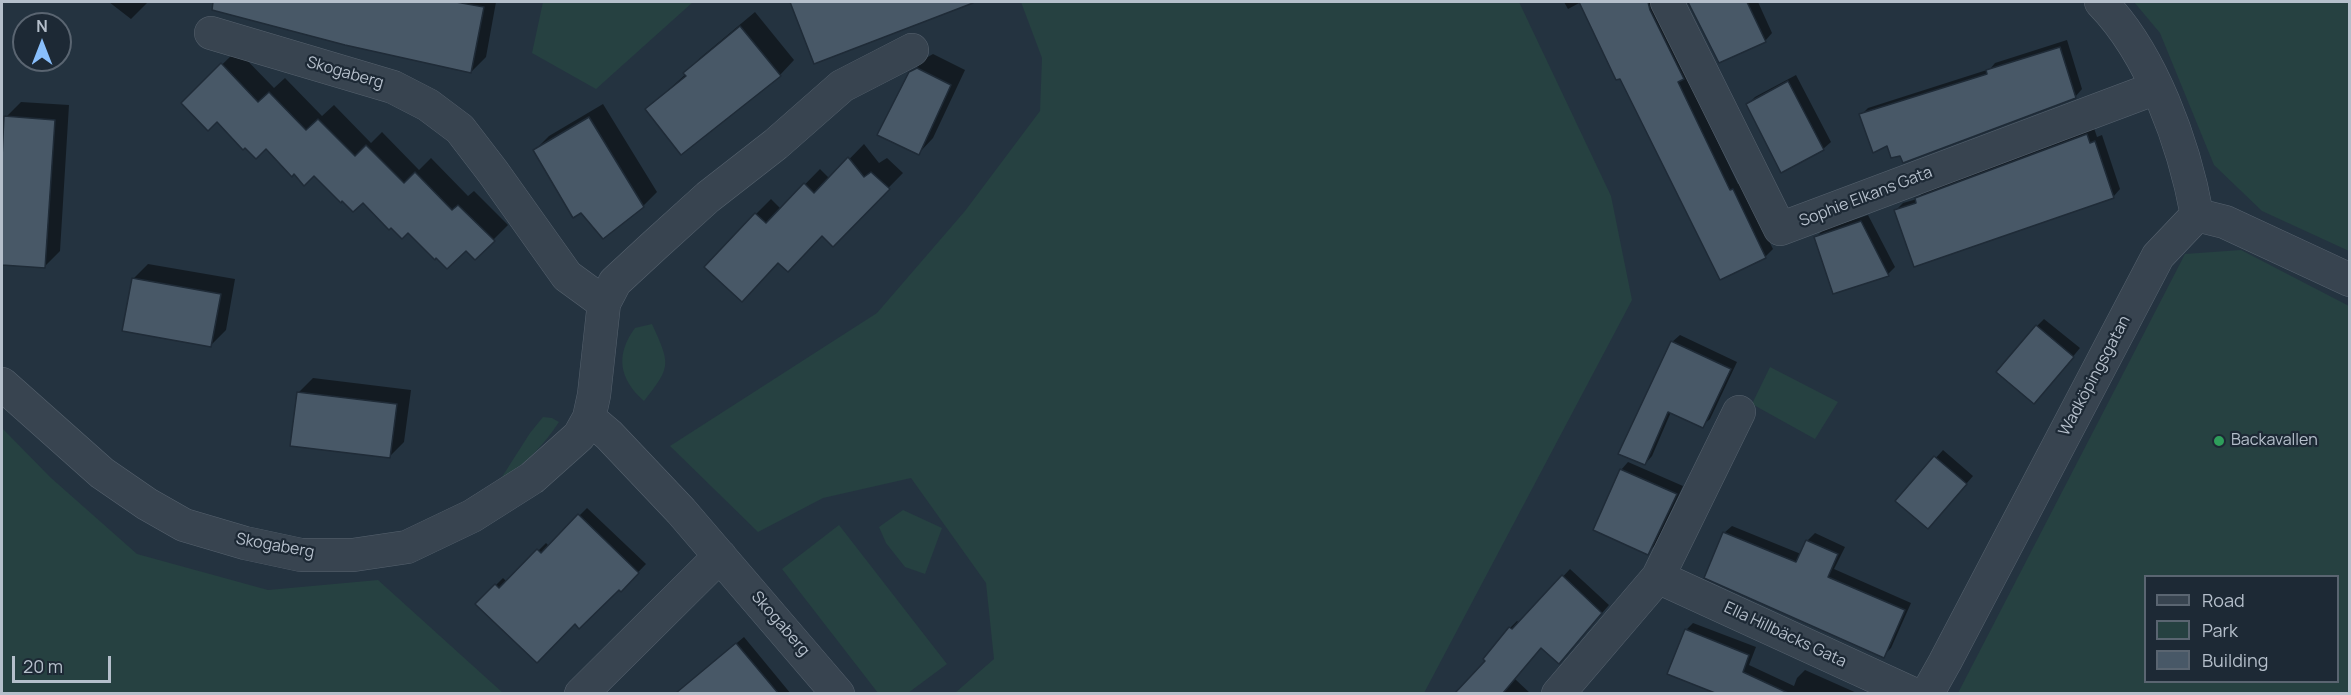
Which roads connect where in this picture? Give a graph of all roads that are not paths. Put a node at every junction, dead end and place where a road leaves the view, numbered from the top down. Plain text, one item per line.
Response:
1 (1667, 2) edge
2 (2101, 2) edge
3 (211, 33) dead end
4 (912, 50) dead end
5 (2156, 88) junction
6 (2197, 215) junction
7 (2349, 280) edge
8 (604, 303) junction
9 (2, 384) edge
10 (1739, 412) dead end
11 (589, 418) junction
12 (720, 556) junction
13 (1658, 577) junction
14 (580, 693) edge
15 (838, 693) edge
16 (1558, 693) edge
17 (1913, 693) edge
18 (1927, 693) edge

1 - 5 street, Sophie Elkans Gata
2 - 5 street
3 - 8 street, Skogaberg
4 - 8 street, Skogaberg
5 - 6 street
6 - 7 street
6 - 18 street, Wadköpingsgatan
8 - 11 street, Skogaberg
9 - 11 street, Skogaberg
10 - 13 street
11 - 12 street, Skogaberg
12 - 14 street
12 - 15 street, Skogaberg
13 - 16 street
13 - 17 street, Ella Hillbäcks Gata

